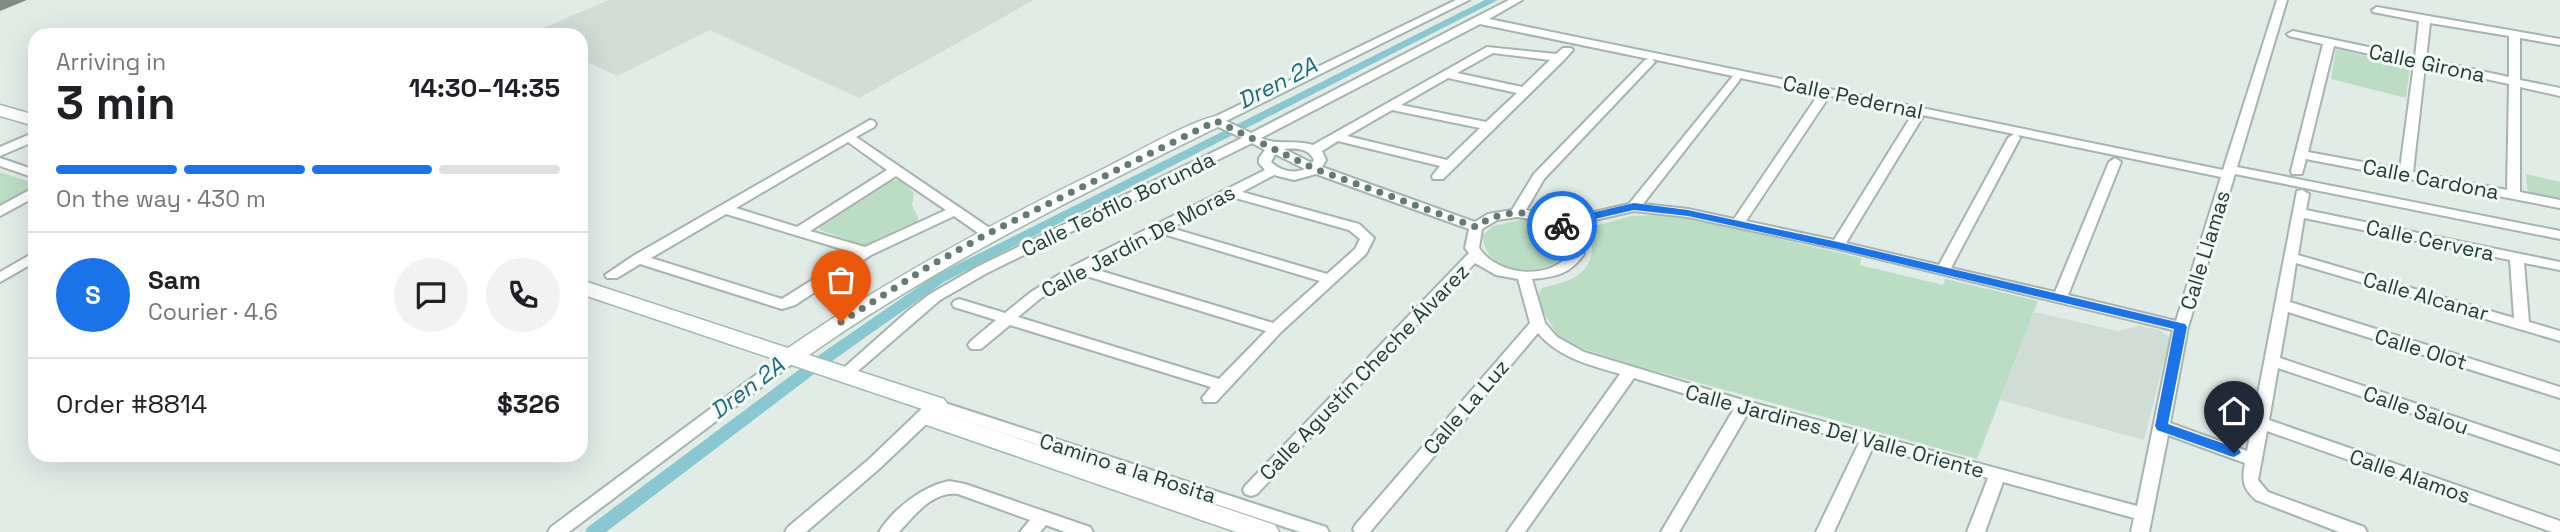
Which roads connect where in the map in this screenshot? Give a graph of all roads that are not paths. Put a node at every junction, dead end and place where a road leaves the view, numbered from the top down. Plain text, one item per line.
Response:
1 (1464, 0) edge
2 (1517, 0) edge
3 (2282, 0) edge
4 (2377, 10) dead end
5 (2425, 19) junction
6 (1478, 20) junction
7 (2293, 34) dead end
8 (2515, 34) junction
9 (2329, 42) junction
10 (2560, 42) edge
11 (1649, 62) dead end
12 (2420, 62) junction
13 (1444, 74) junction
14 (1735, 79) dead end
15 (2514, 82) junction
16 (1525, 91) junction
17 (2560, 92) edge
18 (1822, 98) dead end
19 (1388, 106) junction
20 (0, 110) edge
21 (1916, 118) dead end
22 (28, 119) edge
23 (1219, 123) junction
24 (870, 124) dead end
25 (1489, 126) junction
26 (1248, 136) junction
27 (848, 137) junction
28 (1336, 137) junction
29 (2014, 138) dead end
30 (28, 139) edge
31 (1271, 150) junction
32 (1314, 150) junction
33 (0, 152) edge
34 (2301, 154) junction
35 (0, 162) edge
36 (2115, 162) dead end
37 (1450, 165) junction
38 (1315, 169) junction
39 (896, 170) junction
40 (1273, 171) junction
41 (2297, 171) dead end
42 (28, 172) edge
43 (2229, 172) junction
44 (2406, 174) junction
45 (1437, 176) dead end
46 (1229, 192) junction
47 (2302, 194) dead end
48 (28, 195) edge
49 (2513, 195) junction
50 (2560, 204) edge
51 (1634, 207) junction
52 (725, 209) junction
53 (955, 211) junction
54 (0, 212) edge
55 (1517, 213) junction
56 (2300, 213) junction
57 (1738, 223) junction
58 (1476, 227) junction
59 (1157, 228) junction
60 (1566, 228) junction
61 (800, 231) junction
62 (989, 233) junction
63 (2560, 235) edge
64 (1838, 245) junction
65 (866, 252) junction
66 (1476, 254) junction
67 (2291, 257) junction
68 (2517, 257) junction
69 (638, 259) junction
70 (28, 260) edge
71 (2560, 266) edge
72 (1078, 269) junction
73 (1943, 270) junction
74 (612, 275) dead end
75 (1524, 276) junction
76 (0, 278) edge
77 (1331, 281) junction
78 (588, 289) edge
79 (2060, 298) junction
80 (959, 304) dead end
81 (2282, 305) junction
82 (1007, 319) junction
83 (1538, 324) junction
84 (2522, 324) junction
85 (2181, 327) junction
86 (1276, 330) junction
87 (2560, 336) edge
88 (976, 345) dead end
89 (799, 358) junction
90 (2272, 361) junction
91 (839, 371) junction
92 (1629, 373) junction
93 (1222, 385) junction
94 (2560, 393) edge
95 (1210, 398) dead end
96 (1744, 407) junction
97 (931, 410) junction
98 (2260, 423) junction
99 (2161, 426) junction
100 (1868, 440) junction
101 (2560, 458) edge
102 (2254, 460) junction
103 (1997, 475) junction
104 (1251, 490) dead end
105 (1043, 517) junction
106 (2142, 523) edge
107 (1362, 528) dead end
108 (2560, 528) edge
109 (557, 532) edge
110 (794, 532) edge
111 (888, 532) edge
112 (1029, 532) edge
113 (1084, 532) edge
114 (1266, 532) edge
115 (1320, 532) edge
116 (1516, 532) edge
117 (1670, 532) edge
118 (1825, 532) edge
119 (1976, 532) edge
120 (2358, 532) edge

1 - 23 street
2 - 6 street, Calle Teófilo Borunda
3 - 43 street, Calle Llamas
4 - 5 street
5 - 8 street
5 - 12 street
6 - 26 street, Calle Teófilo Borunda
6 - 43 street, Calle Pedernal
7 - 9 street, Calle Girona
8 - 10 street
8 - 15 street
9 - 12 street, Calle Girona
9 - 34 street
11 - 55 street
12 - 15 street, Calle Girona
12 - 44 street
13 - 16 street
13 - 16 street
13 - 19 street
14 - 51 street
15 - 17 street, Calle Girona
15 - 49 street
16 - 25 street
18 - 57 street
19 - 25 street
19 - 28 street
20 - 22 street
21 - 64 street
23 - 26 street
23 - 62 street, Calle Teófilo Borunda
24 - 27 street
25 - 37 street
26 - 31 street
26 - 91 street, Calle Teófilo Borunda
27 - 39 street
27 - 52 street
28 - 32 street
28 - 37 street
29 - 73 street
30 - 33 street
31 - 32 street
31 - 38 street
31 - 40 street
32 - 38 street
34 - 41 street
34 - 44 street, Calle Cardona
35 - 42 street
36 - 79 street
37 - 45 street
38 - 40 street
38 - 58 street
39 - 53 street
39 - 61 street
40 - 46 street, Calle Jardín De Moras
43 - 63 street, Calle Pedernal
43 - 85 street, Calle Llamas
44 - 49 street, Calle Cardona
46 - 59 street, Calle Jardín De Moras
46 - 77 street
47 - 56 street
48 - 54 street
49 - 50 street, Calle Cardona
51 - 57 street
51 - 60 street
52 - 61 street
52 - 69 street
53 - 62 street
53 - 65 street
55 - 58 street
55 - 60 street
56 - 67 street
56 - 68 street, Calle Cervera
57 - 64 street
58 - 66 street
59 - 72 street, Calle Jardín De Moras
59 - 77 street
60 - 75 street
61 - 65 street
62 - 89 street, Calle Teófilo Borunda
64 - 73 street
65 - 69 street
66 - 75 street
66 - 104 street, Calle Agustín Cheche Álvarez
67 - 81 street
67 - 84 street, Calle Alcanar
68 - 71 street, Calle Cervera
68 - 84 street
69 - 74 street
70 - 76 street
72 - 82 street, Calle Jardín De Moras
72 - 86 street
73 - 79 street
75 - 83 street
77 - 86 street
78 - 89 street, Camino a la Rosita
79 - 85 street
80 - 82 street
81 - 90 street
81 - 94 street, Calle Olot
82 - 88 street, Calle Jardín De Moras
82 - 93 street
83 - 92 street, Calle Jardines Del Valle Oriente
83 - 107 street, Calle La Luz
84 - 87 street, Calle Alcanar
85 - 99 street, Calle Llamas
86 - 93 street
89 - 91 street, Camino a la Rosita
89 - 109 street, Calle Teófilo Borunda
90 - 98 street
90 - 101 street, Calle Salou
91 - 97 street, Camino a la Rosita
92 - 96 street, Calle Jardines Del Valle Oriente
92 - 116 street
93 - 95 street
96 - 100 street, Calle Jardines Del Valle Oriente
96 - 117 street
97 - 110 street
97 - 114 street, Camino a la Rosita
97 - 115 street, Camino a la Rosita
98 - 102 street
98 - 108 street, Calle Alamos
99 - 102 street
99 - 106 street, Calle Llamas
100 - 103 street, Calle Jardines Del Valle Oriente
100 - 118 street
102 - 120 street
103 - 106 street, Calle Jardines Del Valle Oriente
103 - 119 street
105 - 111 street
105 - 112 street
105 - 113 street

